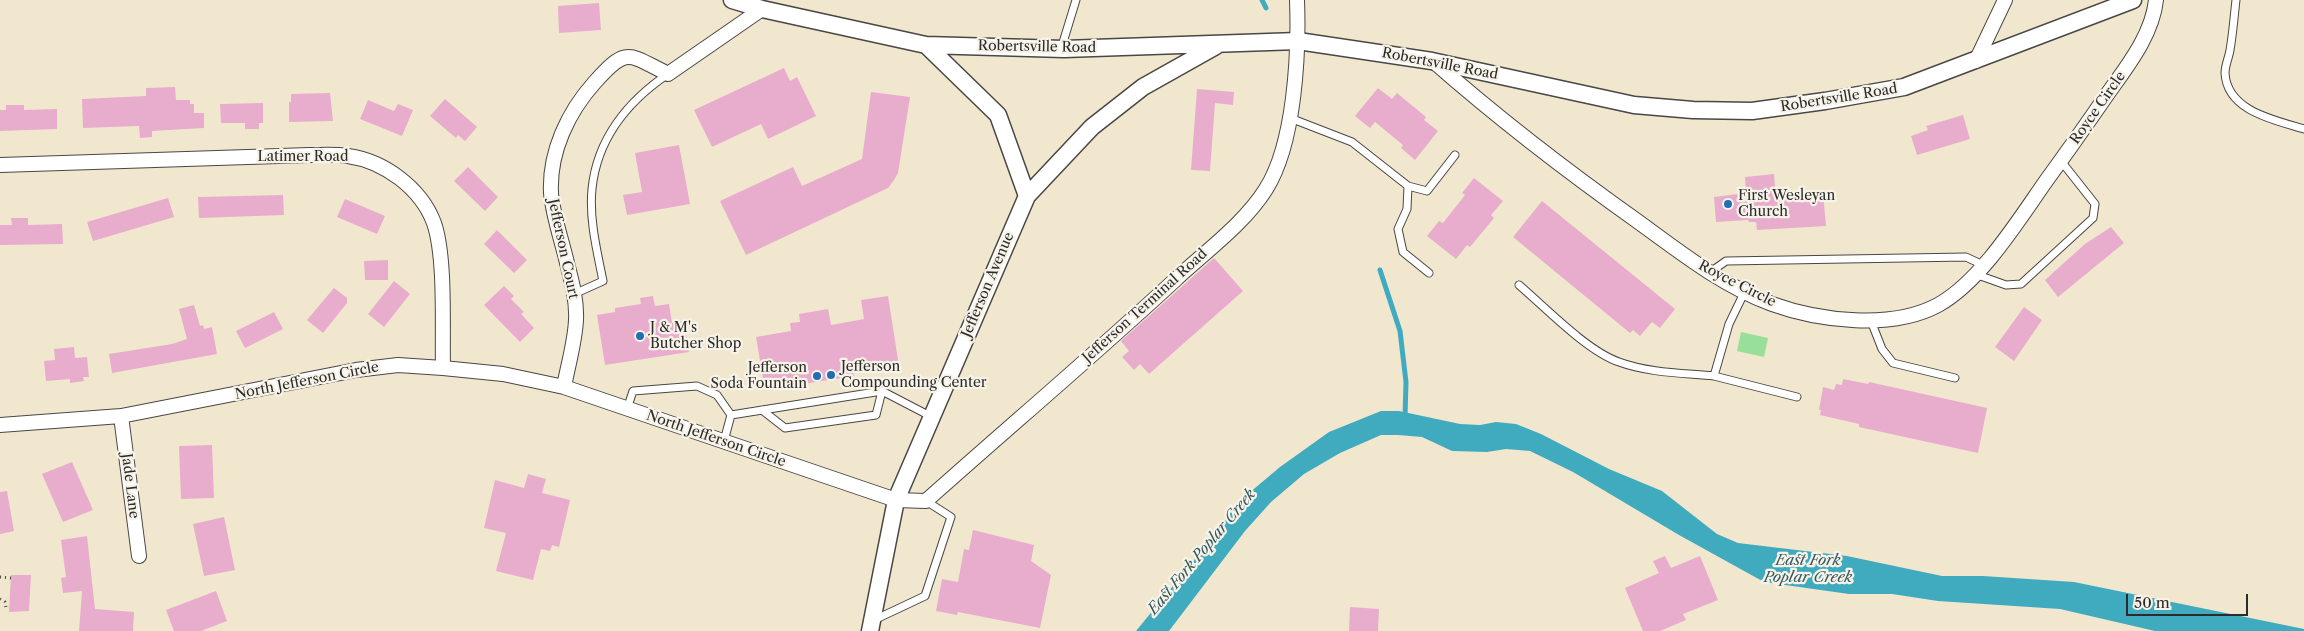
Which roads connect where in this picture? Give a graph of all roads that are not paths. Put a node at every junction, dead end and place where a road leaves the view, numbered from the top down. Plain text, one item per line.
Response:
1 (1076, 0) edge
2 (1297, 0) edge
3 (2005, 0) edge
4 (2133, 0) edge
5 (2156, 0) edge
6 (2236, 0) edge
7 (739, 1) edge
8 (762, 9) junction
9 (1298, 41) junction
10 (926, 45) junction
11 (1218, 45) junction
12 (1061, 49) junction
13 (1432, 61) junction
14 (1976, 61) junction
15 (668, 74) junction
16 (1290, 118) junction
17 (2304, 128) edge
18 (1455, 155) dead end
19 (2061, 161) junction
20 (0, 165) edge
21 (1408, 186) junction
22 (1027, 196) junction
23 (1979, 269) junction
24 (1429, 273) dead end
25 (1710, 273) junction
26 (1519, 285) dead end
27 (1745, 291) junction
28 (574, 294) junction
29 (1871, 321) junction
30 (442, 368) junction
31 (1714, 376) junction
32 (1955, 378) dead end
33 (564, 387) junction
34 (882, 391) junction
35 (1797, 397) dead end
36 (628, 409) junction
37 (762, 410) junction
38 (731, 415) junction
39 (121, 416) junction
40 (932, 418) junction
41 (0, 425) edge
42 (724, 441) junction
43 (896, 500) junction
44 (926, 501) junction
45 (139, 556) dead end
46 (871, 626) edge

1 - 12 lane
2 - 9 street
3 - 14 street
4 - 14 street, Robertsville Road
5 - 19 street, Royce Circle
6 - 17 lane
7 - 8 street, Robertsville Road
8 - 10 street, Robertsville Road
8 - 15 street
9 - 11 street, Robertsville Road
9 - 13 street, Robertsville Road
9 - 16 street, Jefferson Terminal Road
10 - 12 street, Robertsville Road
10 - 22 street
11 - 12 street, Robertsville Road
11 - 22 street, Jefferson Avenue
13 - 14 street, Robertsville Road
13 - 25 street, Royce Circle
15 - 28 lane
15 - 28 street, Jefferson Court
16 - 21 lane
16 - 44 street, Jefferson Terminal Road
18 - 21 lane
19 - 23 street, Royce Circle
19 - 23 lane
20 - 30 street, Latimer Road
21 - 24 lane
22 - 40 street, Jefferson Avenue
23 - 25 lane
23 - 29 street, Royce Circle
25 - 27 street, Royce Circle
26 - 31 lane
27 - 29 street, Royce Circle
27 - 31 lane
28 - 33 street, Jefferson Court
29 - 32 lane
30 - 33 street, North Jefferson Circle
30 - 39 street, North Jefferson Circle
31 - 35 lane
33 - 36 street, North Jefferson Circle
34 - 37 lane
34 - 37 lane
34 - 40 lane
36 - 38 lane
36 - 42 street, North Jefferson Circle
37 - 38 lane
38 - 42 lane
39 - 41 street, North Jefferson Circle
39 - 45 street, Jade Lane
40 - 43 street, Jefferson Avenue
42 - 43 street, North Jefferson Circle
43 - 44 street
43 - 46 street, Jefferson Avenue
44 - 46 lane

